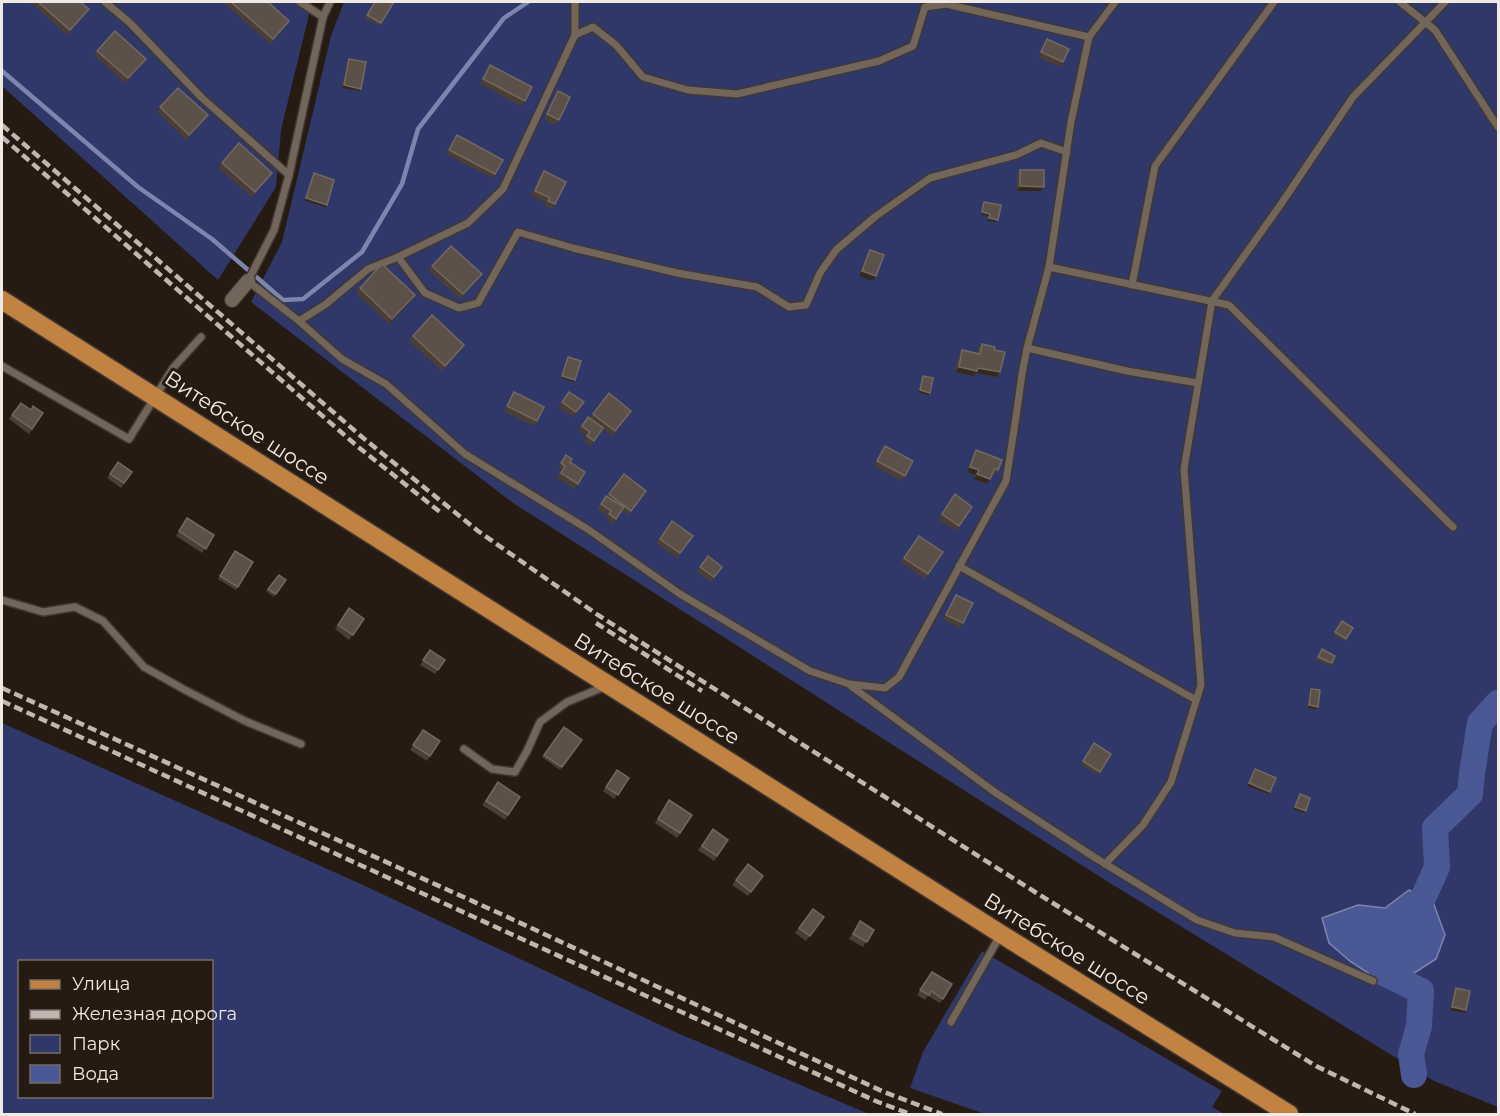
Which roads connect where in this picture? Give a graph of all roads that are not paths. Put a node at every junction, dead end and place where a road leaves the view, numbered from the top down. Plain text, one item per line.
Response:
1 (105, 2) edge
2 (300, 2) edge
3 (330, 2) edge
4 (576, 2) edge
5 (1116, 2) edge
6 (1274, 2) edge
7 (1400, 2) edge
8 (1445, 2) edge
9 (969, 5) edge
10 (323, 17) junction
11 (1425, 21) junction
12 (574, 35) junction
13 (1089, 37) junction
14 (1498, 127) edge
15 (1067, 152) junction
16 (289, 175) junction
17 (398, 257) junction
18 (1049, 267) junction
19 (248, 281) junction
20 (1132, 285) junction
21 (2, 300) edge
22 (232, 300) dead end
23 (1212, 301) junction
24 (299, 321) junction
25 (201, 337) dead end
26 (1027, 348) junction
27 (2, 366) edge
28 (1198, 382) junction
29 (155, 397) junction
30 (1453, 527) dead end
31 (959, 566) junction
32 (2, 600) edge
33 (849, 684) junction
34 (608, 685) junction
35 (1196, 700) junction
36 (301, 744) dead end
37 (464, 748) dead end
38 (1105, 864) junction
39 (1001, 934) junction
40 (1373, 981) dead end
41 (951, 1022) dead end
42 (1288, 1114) edge

1 - 16 lane
2 - 10 lane
3 - 10 lane
4 - 12 lane
5 - 13 lane
6 - 20 lane
7 - 11 lane
8 - 11 lane
9 - 12 lane
9 - 13 lane
10 - 16 lane
11 - 14 lane
11 - 23 lane
12 - 17 lane
13 - 15 lane
15 - 17 lane
15 - 18 lane
16 - 19 lane
17 - 24 lane
18 - 20 lane
18 - 26 lane
19 - 22 street
19 - 24 lane
20 - 23 lane
21 - 29 main road, Витебское шоссе
23 - 28 lane
23 - 30 lane
24 - 33 lane
25 - 29 lane
26 - 28 lane
26 - 31 lane
27 - 29 lane
28 - 35 lane
29 - 34 main road, Витебское шоссе
31 - 33 lane
31 - 35 lane
32 - 36 lane
33 - 38 lane
34 - 37 lane
34 - 39 main road, Витебское шоссе
35 - 38 lane
38 - 40 lane
39 - 41 lane
39 - 42 main road, Витебское шоссе

